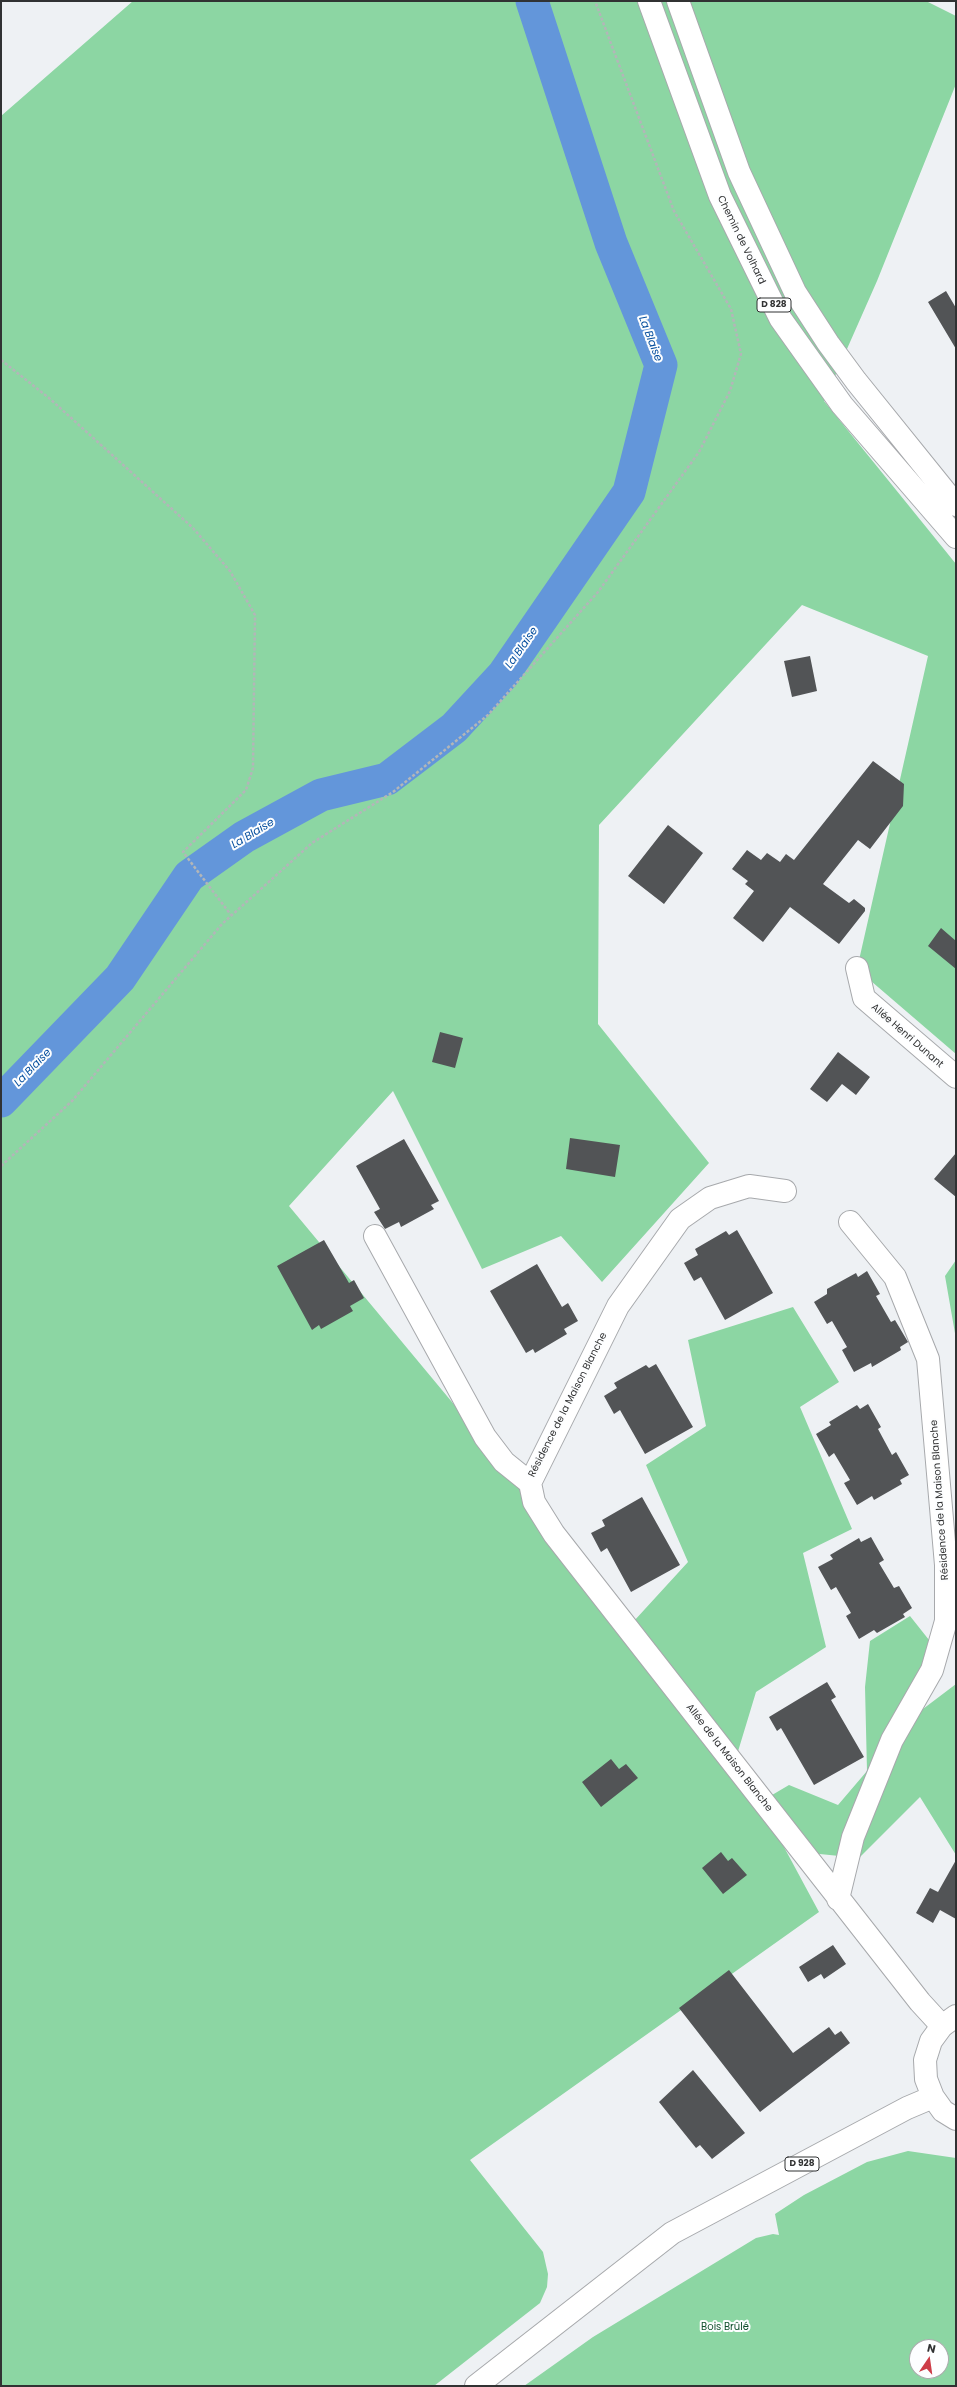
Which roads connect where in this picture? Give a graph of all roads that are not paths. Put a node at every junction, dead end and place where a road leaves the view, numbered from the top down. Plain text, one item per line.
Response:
1 (678, 1) edge
2 (650, 5) edge
3 (956, 505) edge
4 (956, 537) edge
5 (858, 968) dead end
6 (956, 1077) edge
7 (785, 1191) dead end
8 (850, 1222) dead end
9 (375, 1236) dead end
10 (530, 1482) junction
11 (838, 1899) junction
12 (949, 2021) edge
13 (933, 2097) junction
14 (956, 2119) edge
15 (476, 2386) edge

1 - 3 street, D 828
2 - 4 street, Chemin de Volhard / D 828
5 - 6 street, Allée Henri Dunant
7 - 10 street, Résidence de la Maison Blanche
8 - 11 street, Résidence de la Maison Blanche
9 - 10 street, Résidence de la Maison Blanche
10 - 11 street, Allée de la Maison Blanche
11 - 12 street, Allée de la Maison Blanche
12 - 13 street
13 - 14 street
13 - 15 street, D 928

